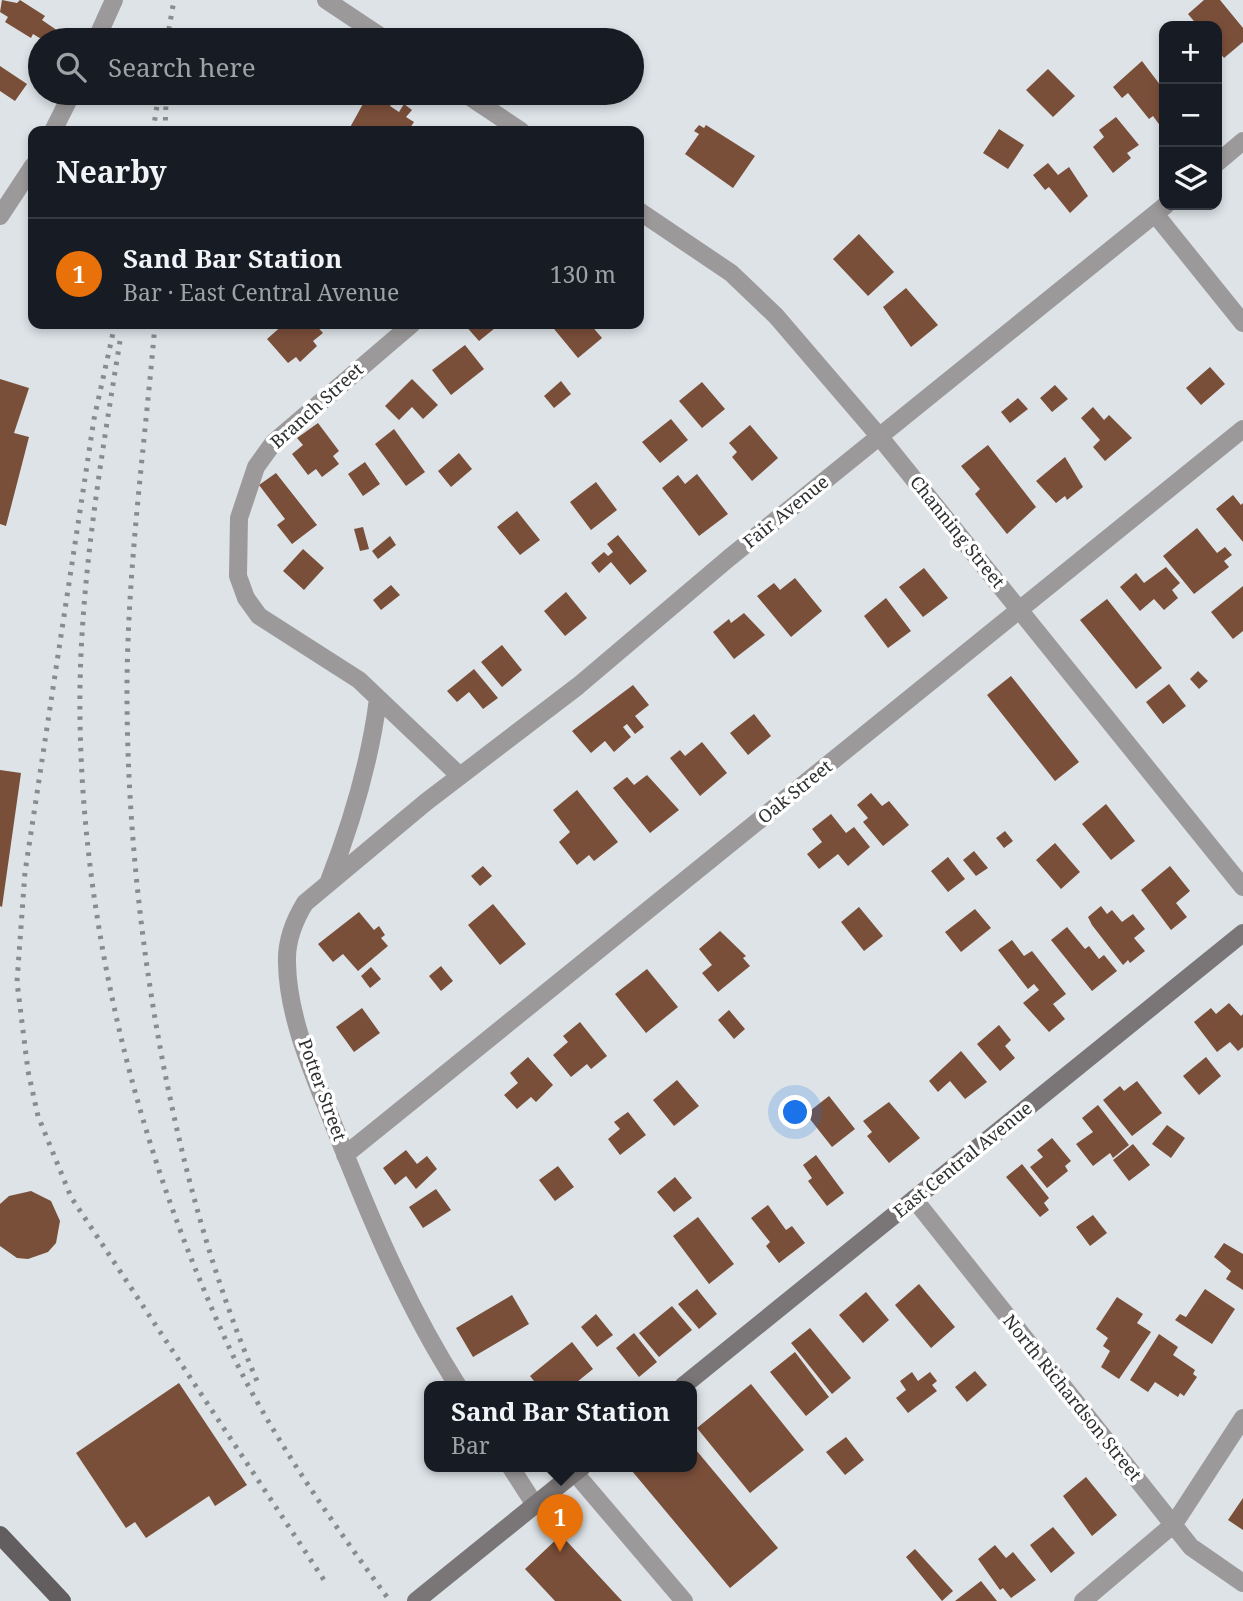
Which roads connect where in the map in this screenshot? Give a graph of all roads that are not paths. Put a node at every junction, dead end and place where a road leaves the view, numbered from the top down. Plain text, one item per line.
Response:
1 (114, 0) edge
2 (326, 0) edge
3 (101, 28) edge
4 (368, 28) edge
5 (66, 105) edge
6 (482, 105) edge
7 (56, 126) edge
8 (514, 126) edge
9 (1243, 141) edge
10 (1222, 159) edge
11 (28, 174) edge
12 (1160, 210) edge
13 (644, 214) edge
14 (0, 216) edge
15 (1243, 323) edge
16 (406, 329) edge
17 (1243, 429) edge
18 (879, 436) junction
19 (1020, 610) junction
20 (378, 699) junction
21 (460, 776) junction
22 (405, 819) joint
23 (327, 885) junction
24 (1243, 887) edge
25 (1243, 933) edge
26 (345, 1154) junction
27 (914, 1199) junction
28 (455, 1381) edge
29 (689, 1381) edge
30 (1243, 1418) edge
31 (514, 1472) edge
32 (576, 1472) edge
33 (581, 1472) edge
34 (535, 1505) junction
35 (1174, 1524) junction
36 (0, 1535) edge
37 (1243, 1583) edge
38 (62, 1601) edge
39 (415, 1601) edge
40 (684, 1601) edge
41 (1083, 1601) edge

1 - 3 street
2 - 4 street
5 - 7 street
6 - 8 street
9 - 10 street
11 - 14 street
12 - 15 street
12 - 18 street, Fair Avenue
13 - 18 street, Channing Street
16 - 20 street, Branch Street
17 - 19 street, Oak Street
18 - 19 street, Channing Street
18 - 21 street, Fair Avenue
19 - 24 street, Channing Street
19 - 26 street, Oak Street
20 - 21 street, Branch Street
20 - 23 street
21 - 22 street, Fair Avenue
22 - 23 street, Potter Street
23 - 26 street, Potter Street
25 - 27 main road, East Central Avenue
26 - 28 street, Potter Street
27 - 29 main road, East Central Avenue
27 - 35 street, North Richardson Street
30 - 35 street
31 - 34 street
32 - 34 main road
33 - 40 street
34 - 39 main road
35 - 37 street, North Richardson Street
35 - 41 street
36 - 38 main road

